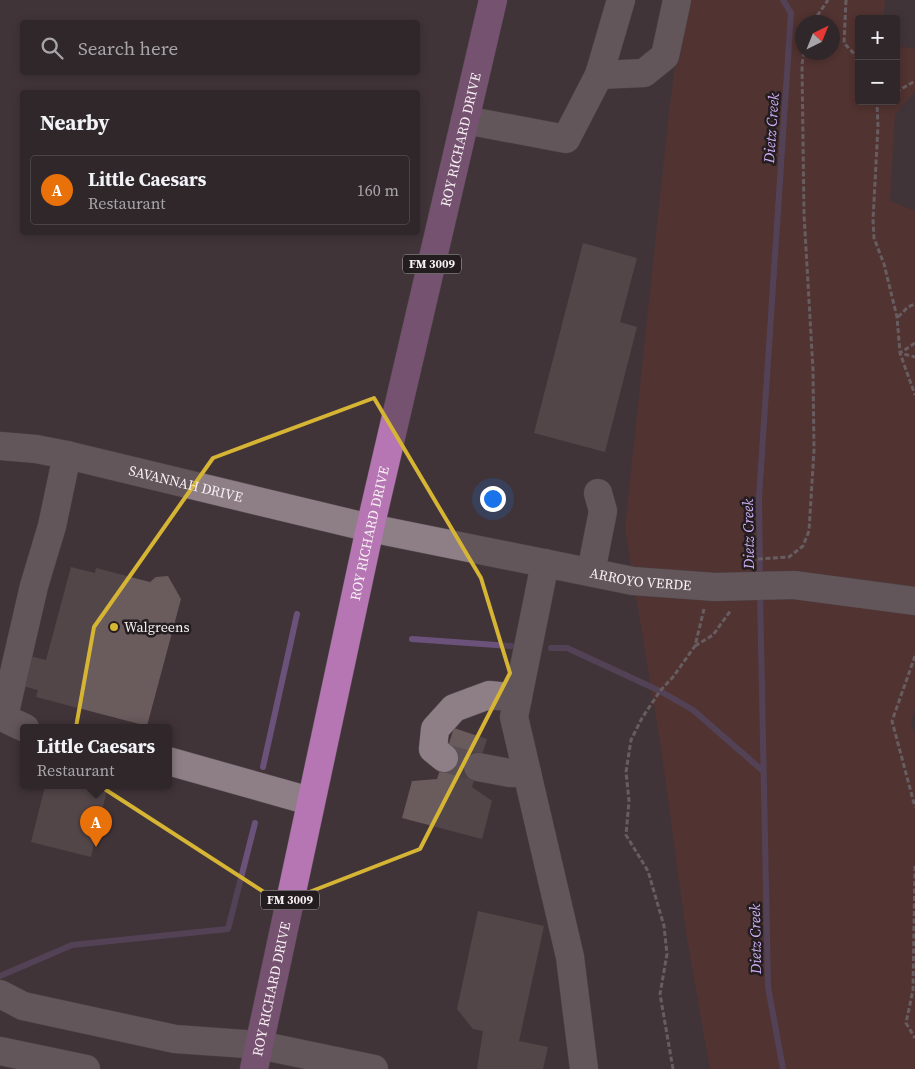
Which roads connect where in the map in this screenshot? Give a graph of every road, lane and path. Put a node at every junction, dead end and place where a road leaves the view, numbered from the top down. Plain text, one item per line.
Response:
1 (493, 0) edge
2 (621, 0) edge
3 (676, 0) edge
4 (828, 0) edge
5 (846, 0) edge
6 (818, 15) edge
7 (855, 55) edge
8 (803, 60) edge
9 (599, 75) junction
10 (915, 81) edge
11 (900, 90) edge
12 (878, 105) edge
13 (465, 120) junction
14 (915, 304) edge
15 (897, 317) junction
16 (915, 343) edge
17 (900, 353) junction
18 (915, 357) edge
19 (915, 395) edge
20 (0, 446) edge
21 (67, 456) junction
22 (598, 493) dead end
23 (370, 528) junction
24 (809, 531) dead end
25 (545, 563) junction
26 (591, 572) junction
27 (716, 587) junction
28 (915, 600) edge
29 (915, 656) edge
30 (518, 698) junction
31 (20, 726) edge
32 (444, 758) dead end
33 (172, 762) edge
34 (478, 767) tunnel mouth
35 (527, 773) junction
36 (310, 801) junction
37 (915, 807) edge
38 (915, 866) edge
39 (0, 994) edge
40 (915, 1038) edge
41 (0, 1051) edge
42 (257, 1057) edge
43 (86, 1069) edge
44 (374, 1069) edge
45 (584, 1069) edge
46 (673, 1069) edge

1 - 13 main road, ROY RICHARD DRIVE / FM 3009
2 - 9 street
3 - 9 street
4 - 6 path
5 - 7 path
8 - 24 path
9 - 13 street
10 - 11 path
12 - 15 path
13 - 23 main road, ROY RICHARD DRIVE / FM 3009
14 - 15 path
15 - 17 path
16 - 17 path
17 - 18 path
17 - 19 path
20 - 21 street, SAVANNAH DRIVE
21 - 23 street, SAVANNAH DRIVE
21 - 31 street
22 - 26 street
23 - 25 street, ARROYO VERDE
23 - 36 main road, ROY RICHARD DRIVE / FM 3009
25 - 26 street, ARROYO VERDE
25 - 30 street
26 - 27 street, ARROYO VERDE
27 - 28 street, ARROYO VERDE, bridge
27 - 46 path
29 - 37 path
30 - 32 street
30 - 35 street
33 - 36 street
34 - 35 street
35 - 45 street
36 - 42 main road, ROY RICHARD DRIVE / FM 3009
38 - 40 path
39 - 42 street
41 - 43 street
42 - 44 street

